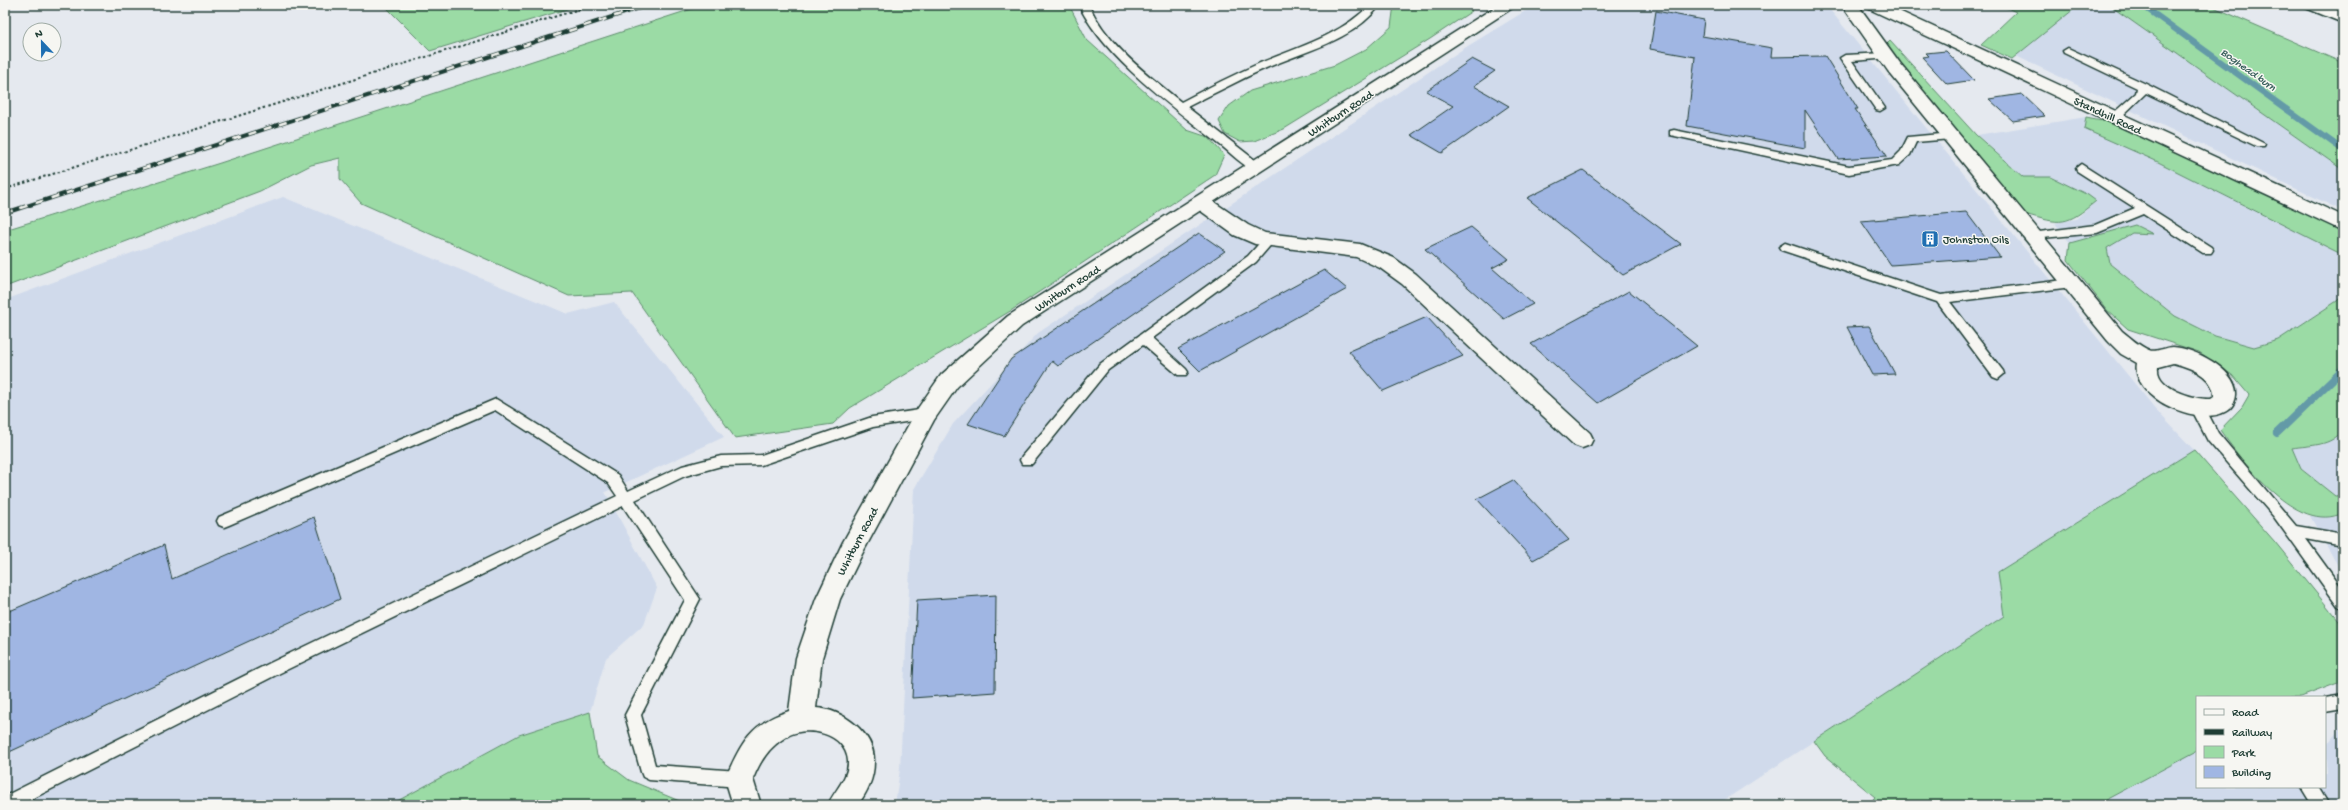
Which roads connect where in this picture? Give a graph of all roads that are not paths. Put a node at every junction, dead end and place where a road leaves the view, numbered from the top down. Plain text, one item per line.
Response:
1 (1084, 5) edge
2 (1375, 5) edge
3 (1850, 5) edge
4 (1873, 5) edge
5 (1503, 6) edge
6 (2323, 7) edge
7 (2343, 18) edge
8 (2068, 51) dead end
9 (1886, 56) junction
10 (2142, 86) junction
11 (1180, 106) junction
12 (1880, 108) dead end
13 (2114, 118) junction
14 (1674, 133) dead end
15 (1951, 136) junction
16 (2260, 144) dead end
17 (1256, 167) junction
18 (2081, 168) dead end
19 (1201, 202) junction
20 (2143, 209) junction
21 (2343, 224) edge
22 (2035, 236) junction
23 (1269, 240) junction
24 (1785, 247) dead end
25 (2207, 250) dead end
26 (2072, 283) junction
27 (1941, 299) junction
28 (1144, 338) junction
29 (2151, 361) junction
30 (1182, 372) dead end
31 (1998, 374) dead end
32 (2198, 408) junction
33 (926, 414) junction
34 (1582, 439) dead end
35 (1027, 460) dead end
36 (627, 498) junction
37 (224, 521) dead end
38 (2292, 530) junction
39 (2343, 540) edge
40 (2343, 602) edge
41 (2343, 702) edge
42 (2326, 706) edge
43 (802, 719) junction
44 (739, 779) junction
45 (2310, 788) edge
46 (5, 804) edge
47 (747, 805) edge
48 (842, 805) edge
49 (2320, 805) edge

1 - 11 lane
2 - 11 lane
3 - 9 street
4 - 13 street, Standhill Road
5 - 17 street, Whitburn Road
6 - 7 street
8 - 10 lane
9 - 12 lane
9 - 15 street
10 - 13 lane
10 - 16 lane
11 - 17 lane
13 - 21 street, Standhill Road
14 - 15 lane
15 - 22 street
17 - 19 street, Whitburn Road
18 - 20 lane
19 - 23 street
19 - 33 street, Whitburn Road
20 - 22 lane
20 - 25 lane
22 - 26 street
23 - 28 lane
23 - 34 street
24 - 27 lane
26 - 27 lane
26 - 29 street
27 - 31 lane
28 - 30 lane
28 - 35 lane
29 - 32 street
29 - 32 street
32 - 38 lane
33 - 36 lane
33 - 43 street, Whitburn Road
36 - 37 lane
36 - 44 lane
36 - 46 lane
38 - 39 lane
38 - 40 lane
41 - 42 lane
43 - 44 street
43 - 48 street
44 - 47 street
45 - 49 lane

